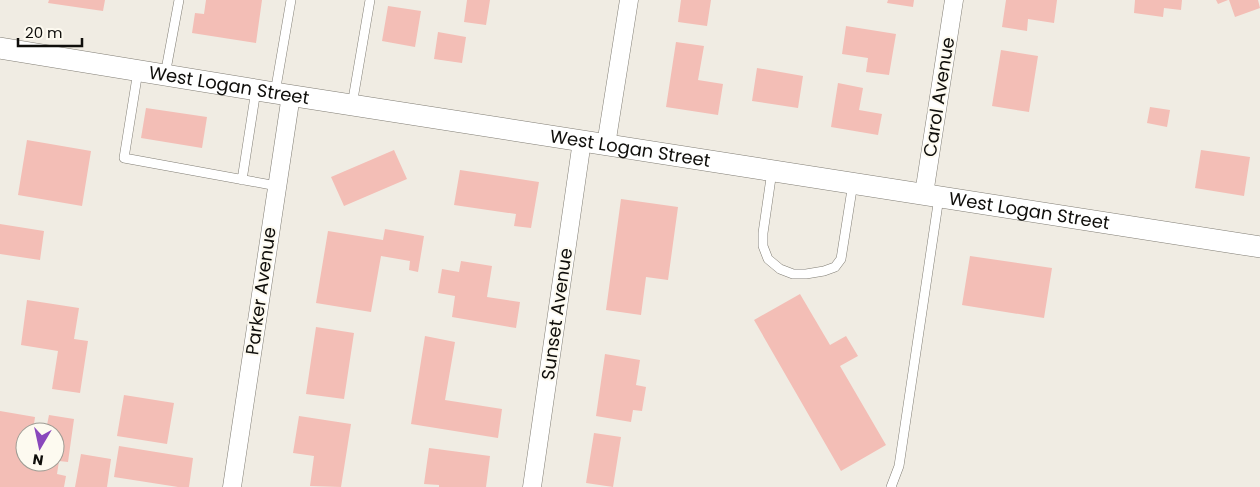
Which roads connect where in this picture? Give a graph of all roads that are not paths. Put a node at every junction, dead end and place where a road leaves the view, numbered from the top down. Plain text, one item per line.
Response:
1 (179, 0) edge
2 (291, 0) edge
3 (370, 0) edge
4 (628, 0) edge
5 (954, 0) edge
6 (0, 48) edge
7 (138, 70) junction
8 (165, 75) junction
9 (274, 93) junction
10 (352, 105) junction
11 (582, 141) junction
12 (606, 145) junction
13 (772, 170) junction
14 (242, 180) junction
15 (853, 183) junction
16 (277, 186) junction
17 (932, 195) junction
18 (1260, 247) edge
19 (232, 487) edge
20 (532, 487) edge
21 (891, 487) edge

1 - 8 lane
2 - 9 lane
3 - 10 lane
4 - 12 street
5 - 17 street, Carol Avenue
6 - 7 street, West Logan Street
7 - 8 street, West Logan Street
7 - 14 lane
8 - 9 street, West Logan Street
9 - 10 street, West Logan Street
9 - 14 lane
9 - 16 street, Parker Avenue
10 - 11 street, West Logan Street
11 - 12 street, West Logan Street
11 - 20 street, Sunset Avenue
12 - 13 street, West Logan Street
13 - 15 street, West Logan Street
13 - 15 lane
14 - 16 lane
15 - 17 street, West Logan Street
16 - 19 street, Parker Avenue
17 - 18 street, West Logan Street
17 - 21 lane

